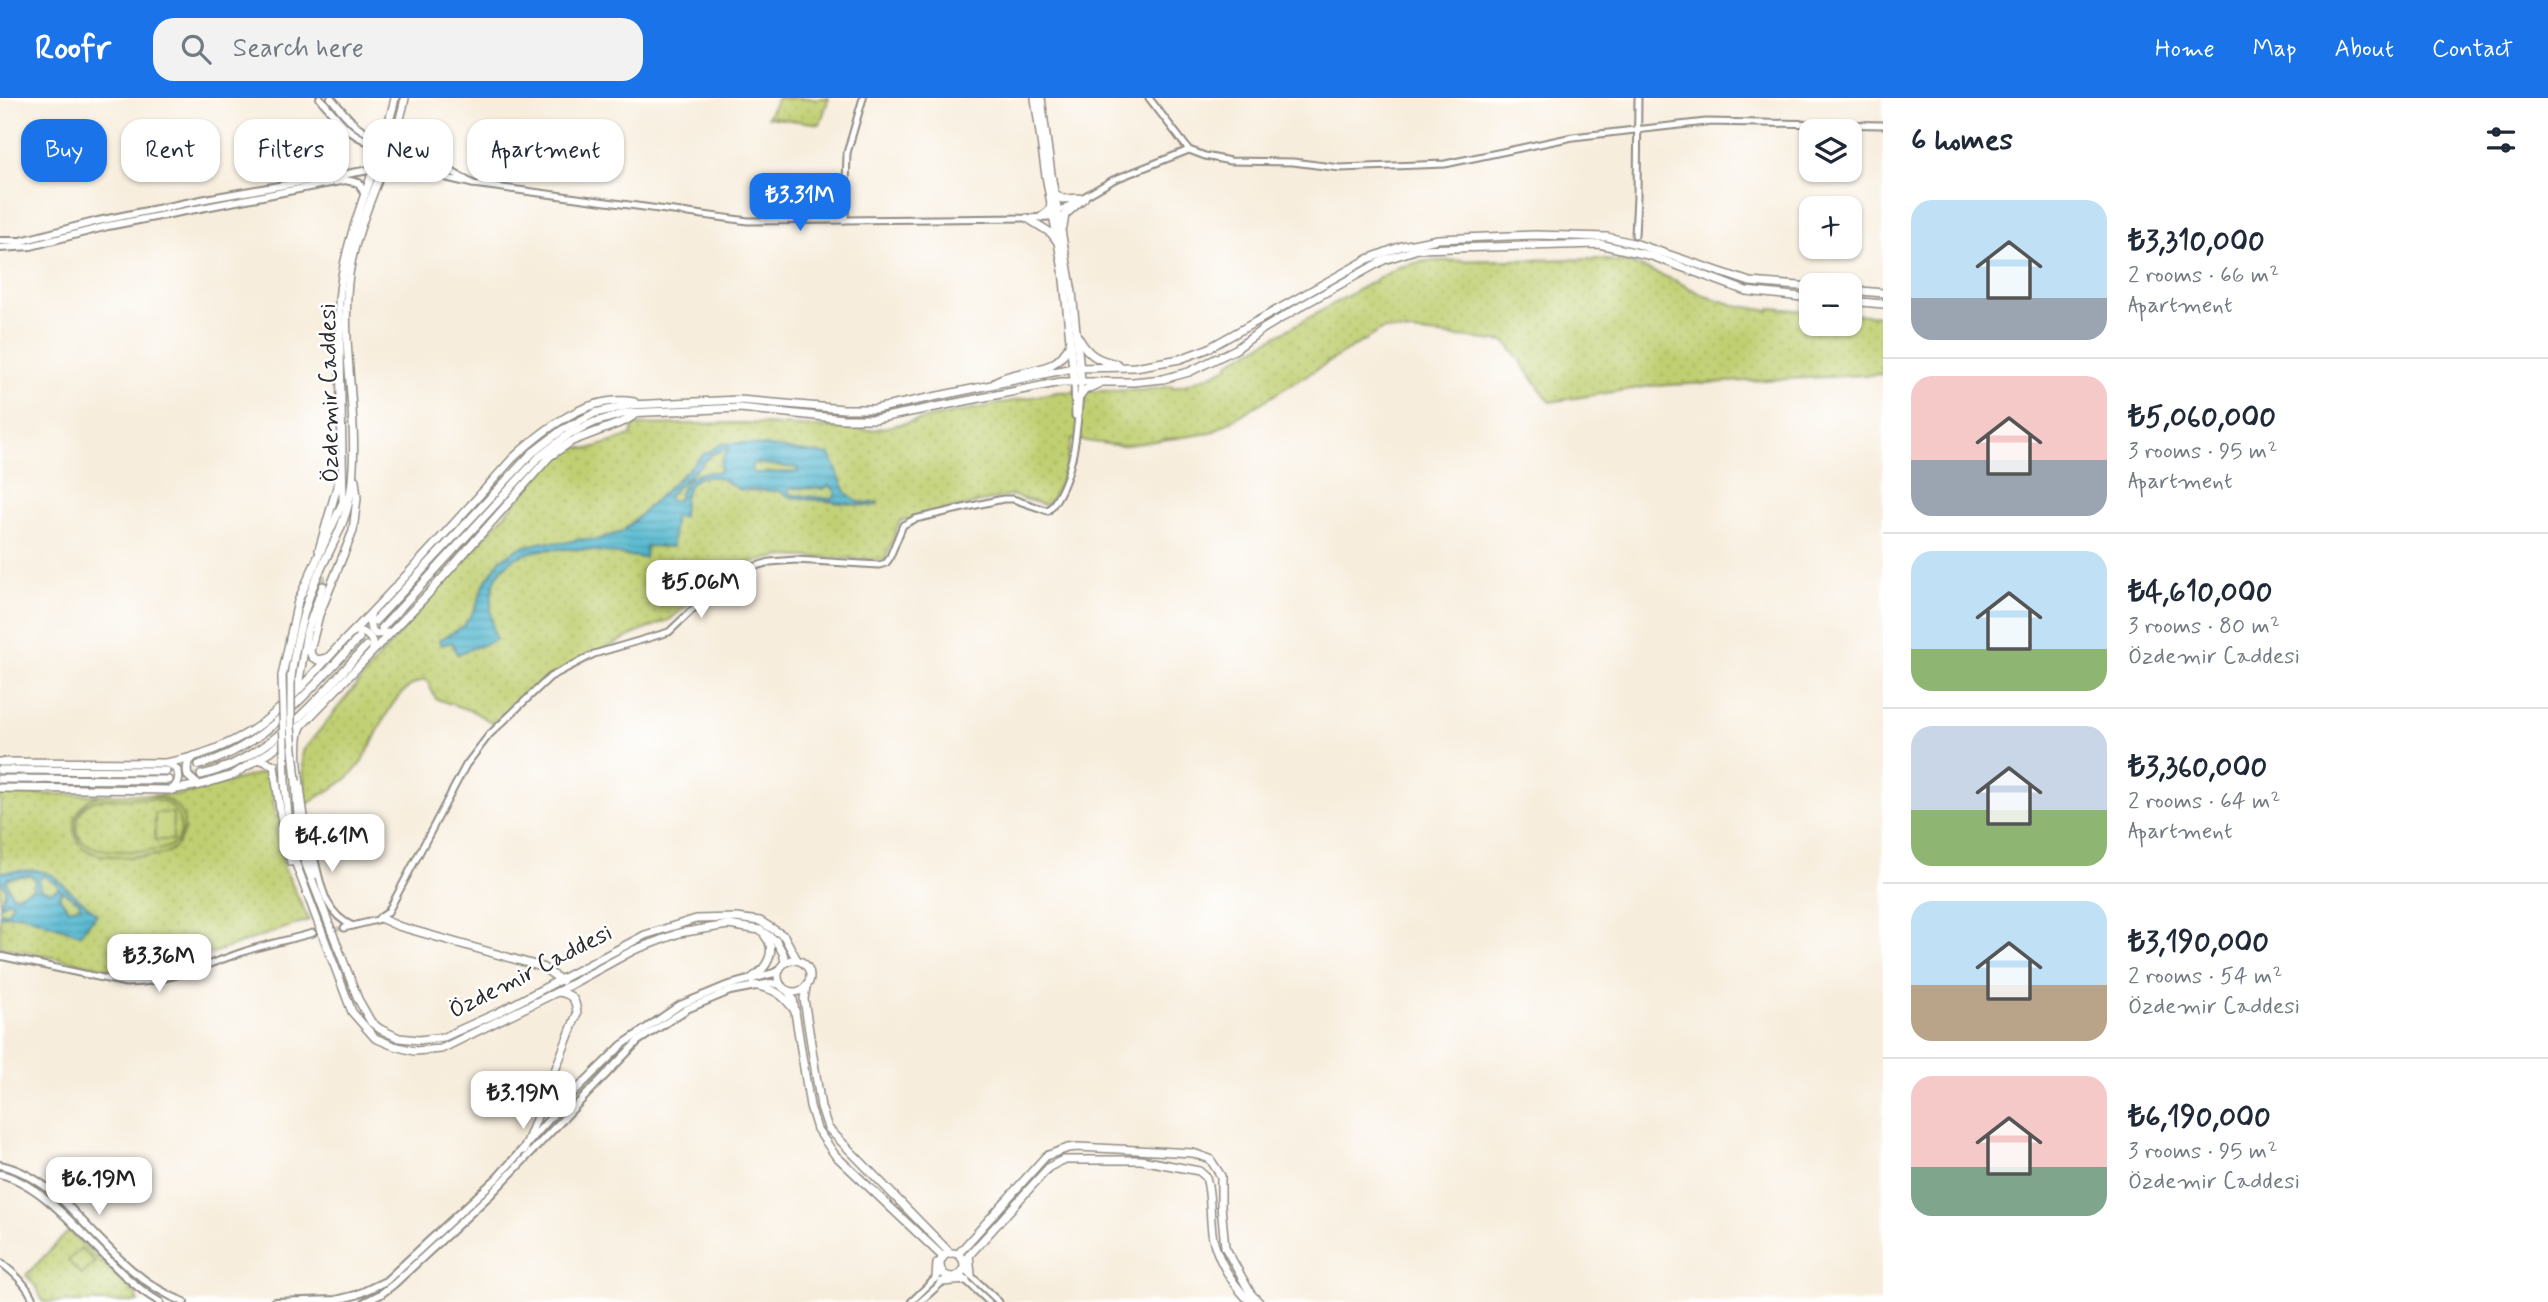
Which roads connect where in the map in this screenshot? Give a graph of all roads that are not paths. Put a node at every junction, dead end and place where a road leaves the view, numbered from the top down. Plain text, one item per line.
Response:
1 (320, 98) edge
2 (331, 98) edge
3 (395, 98) edge
4 (405, 98) edge
5 (863, 98) edge
6 (1035, 98) edge
7 (1041, 98) edge
8 (1149, 98) edge
9 (1638, 98) edge
10 (391, 119) edge
11 (401, 119) edge
12 (1883, 125) edge
13 (1638, 130) junction
14 (363, 131) edge
15 (363, 140) edge
16 (1189, 150) junction
17 (363, 171) edge
18 (453, 172) edge
19 (453, 179) edge
20 (370, 182) edge
21 (376, 182) edge
22 (473, 184) junction
23 (1055, 192) junction
24 (365, 195) junction
25 (1084, 198) junction
26 (1051, 203) junction
27 (1056, 214) junction
28 (1041, 217) junction
29 (1027, 218) junction
30 (845, 220) junction
31 (1062, 232) junction
32 (1634, 234) dead end
33 (0, 241) edge
34 (1058, 244) junction
35 (0, 248) edge
36 (1799, 286) edge
37 (1862, 291) edge
38 (1883, 293) edge
39 (1799, 297) edge
40 (1862, 302) edge
41 (1883, 304) edge
42 (1076, 334) junction
43 (1071, 342) junction
44 (1135, 367) junction
45 (1076, 368) junction
46 (1077, 380) junction
47 (1104, 381) junction
48 (989, 386) junction
49 (1079, 398) junction
50 (638, 412) junction
51 (1076, 426) junction
52 (344, 451) junction
53 (352, 458) junction
54 (319, 550) dead end
55 (323, 586) tunnel mouth
56 (372, 618) junction
57 (382, 628) dead end
58 (391, 632) junction
59 (356, 635) junction
60 (369, 649) junction
61 (328, 658) junction
62 (295, 694) junction
63 (302, 725) junction
64 (195, 756) junction
65 (259, 759) junction
66 (0, 762) edge
67 (199, 765) tunnel mouth
68 (165, 767) junction
69 (0, 770) edge
70 (201, 775) tunnel mouth
71 (0, 779) edge
72 (168, 780) tunnel mouth
73 (200, 785) junction
74 (0, 788) edge
75 (171, 790) junction
76 (306, 829) junction
77 (317, 896) junction
78 (310, 904) junction
79 (380, 918) junction
80 (353, 926) junction
81 (344, 928) tunnel mouth
82 (760, 930) junction
83 (313, 933) tunnel mouth
84 (0, 956) edge
85 (797, 960) junction
86 (785, 962) junction
87 (779, 970) junction
88 (562, 981) junction
89 (752, 982) junction
90 (781, 985) junction
91 (806, 987) junction
92 (788, 991) junction
93 (557, 992) junction
94 (796, 1013) junction
95 (524, 1150) junction
96 (0, 1165) edge
97 (0, 1174) edge
98 (958, 1261) junction
99 (0, 1262) edge
100 (942, 1277) junction
101 (34, 1302) edge
102 (160, 1302) edge
103 (184, 1302) edge
104 (274, 1302) edge
105 (365, 1302) edge
106 (911, 1302) edge
107 (920, 1302) edge
108 (989, 1302) edge
109 (999, 1302) edge
110 (1250, 1302) edge
111 (1259, 1302) edge

1 - 15 main road
2 - 14 main road
3 - 10 main road
4 - 11 main road
5 - 30 street
6 - 26 main road
7 - 23 main road
8 - 16 street
9 - 13 street
12 - 13 street
13 - 16 street
13 - 32 street
16 - 25 street
17 - 33 main road
18 - 22 street
19 - 22 street
20 - 24 main road, Özdemir Caddesi
21 - 53 main road, Özdemir Caddesi
22 - 30 street
23 - 25 main road
23 - 27 main road
24 - 35 main road
24 - 52 main road, Özdemir Caddesi
25 - 27 street
25 - 31 main road
26 - 27 main road
26 - 28 main road
27 - 28 street
27 - 31 main road
27 - 34 main road
28 - 29 street
29 - 30 street
29 - 34 main road
31 - 42 main road
34 - 43 main road
36 - 44 main road
37 - 38 main road
39 - 47 main road
40 - 41 main road
42 - 44 main road
42 - 45 main road
43 - 45 main road
43 - 48 main road
44 - 45 main road
45 - 46 main road
45 - 48 main road
46 - 47 main road
46 - 49 street
46 - 50 main road
46 - 51 street
47 - 49 main road
48 - 56 main road
49 - 51 street
50 - 57 main road
50 - 58 main road
51 - 79 street
52 - 54 main road
52 - 78 main road, Özdemir Caddesi, bridge
53 - 61 main road
53 - 77 main road, Özdemir Caddesi, bridge
55 - 62 main road
56 - 58 main road
56 - 59 main road
58 - 60 main road
59 - 60 main road
59 - 61 main road
59 - 67 main road
60 - 63 main road
60 - 70 main road
61 - 62 main road
62 - 64 main road
63 - 65 main road
63 - 76 main road
64 - 68 main road
64 - 73 main road
65 - 73 main road
65 - 78 main road
66 - 68 main road
68 - 69 main road
68 - 75 main road
71 - 72 main road
73 - 75 main road
74 - 75 main road
76 - 77 main road
76 - 80 street
77 - 88 main road, Özdemir Caddesi
78 - 93 main road, Özdemir Caddesi
79 - 80 street
79 - 88 main road
80 - 81 street
82 - 86 main road
82 - 89 main road
82 - 93 main road, Özdemir Caddesi
83 - 84 street
85 - 86 main road
85 - 88 main road, Özdemir Caddesi
85 - 91 main road
86 - 87 main road
87 - 89 main road
87 - 90 main road
89 - 90 main road
89 - 94 main road
89 - 95 main road
89 - 105 main road
90 - 92 main road
91 - 92 main road
91 - 98 main road
92 - 94 main road
93 - 95 main road
94 - 98 main road
95 - 104 main road
96 - 103 main road
97 - 102 main road
98 - 100 main road
98 - 100 main road
98 - 108 street
98 - 109 street
98 - 110 main road
98 - 111 main road
99 - 101 street
100 - 106 street
100 - 107 street

